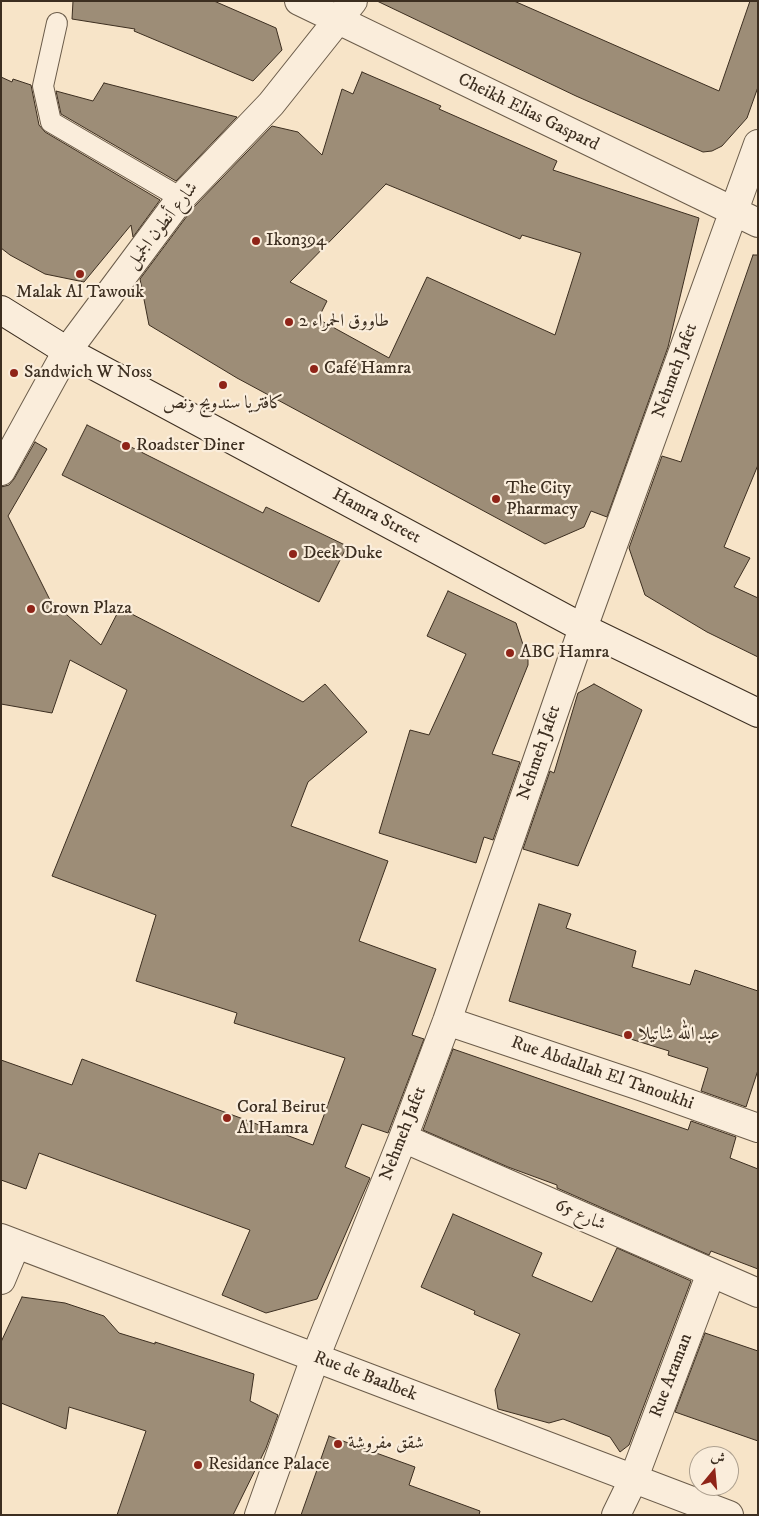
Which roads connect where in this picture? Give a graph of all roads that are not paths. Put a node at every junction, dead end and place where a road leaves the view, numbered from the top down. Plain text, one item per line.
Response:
1 (299, 1) edge
2 (345, 10) edge
3 (57, 23) dead end
4 (758, 144) edge
5 (181, 198) junction
6 (733, 212) junction
7 (758, 223) edge
8 (1, 310) edge
9 (67, 351) junction
10 (1, 471) edge
11 (583, 628) junction
12 (758, 712) edge
13 (447, 1021) junction
14 (758, 1128) edge
15 (403, 1138) junction
16 (9, 1241) edge
17 (711, 1273) junction
18 (1, 1280) edge
19 (758, 1293) edge
20 (315, 1358) junction
21 (633, 1480) junction
22 (259, 1515) edge
23 (616, 1515) edge
24 (728, 1515) edge

1 - 2 street, Cheikh Elias Gaspard
2 - 5 street, شارع أنطون الجميل
2 - 6 street, Cheikh Elias Gaspard
3 - 5 lane
4 - 6 street, Nehmeh Jafet
5 - 9 street, شارع أنطون الجميل
6 - 7 street, Cheikh Elias Gaspard
6 - 11 street, Nehmeh Jafet
8 - 9 street, Hamra Street
9 - 10 street, شارع أنطون الجميل
9 - 11 street, Hamra Street
11 - 12 street, Hamra Street
11 - 13 street, Nehmeh Jafet
13 - 14 street, Rue Abdallah El Tanoukhi
13 - 15 street, Nehmeh Jafet
15 - 17 street, شارع 65
15 - 20 street, Nehmeh Jafet
16 - 18 street
16 - 20 street, Rue de Baalbek
17 - 19 street, شارع 65
17 - 21 street, Rue Araman
20 - 21 street, Rue de Baalbek
20 - 22 street, Nehmeh Jafet
21 - 23 street, Rue Araman
21 - 24 street, Rue de Baalbek

